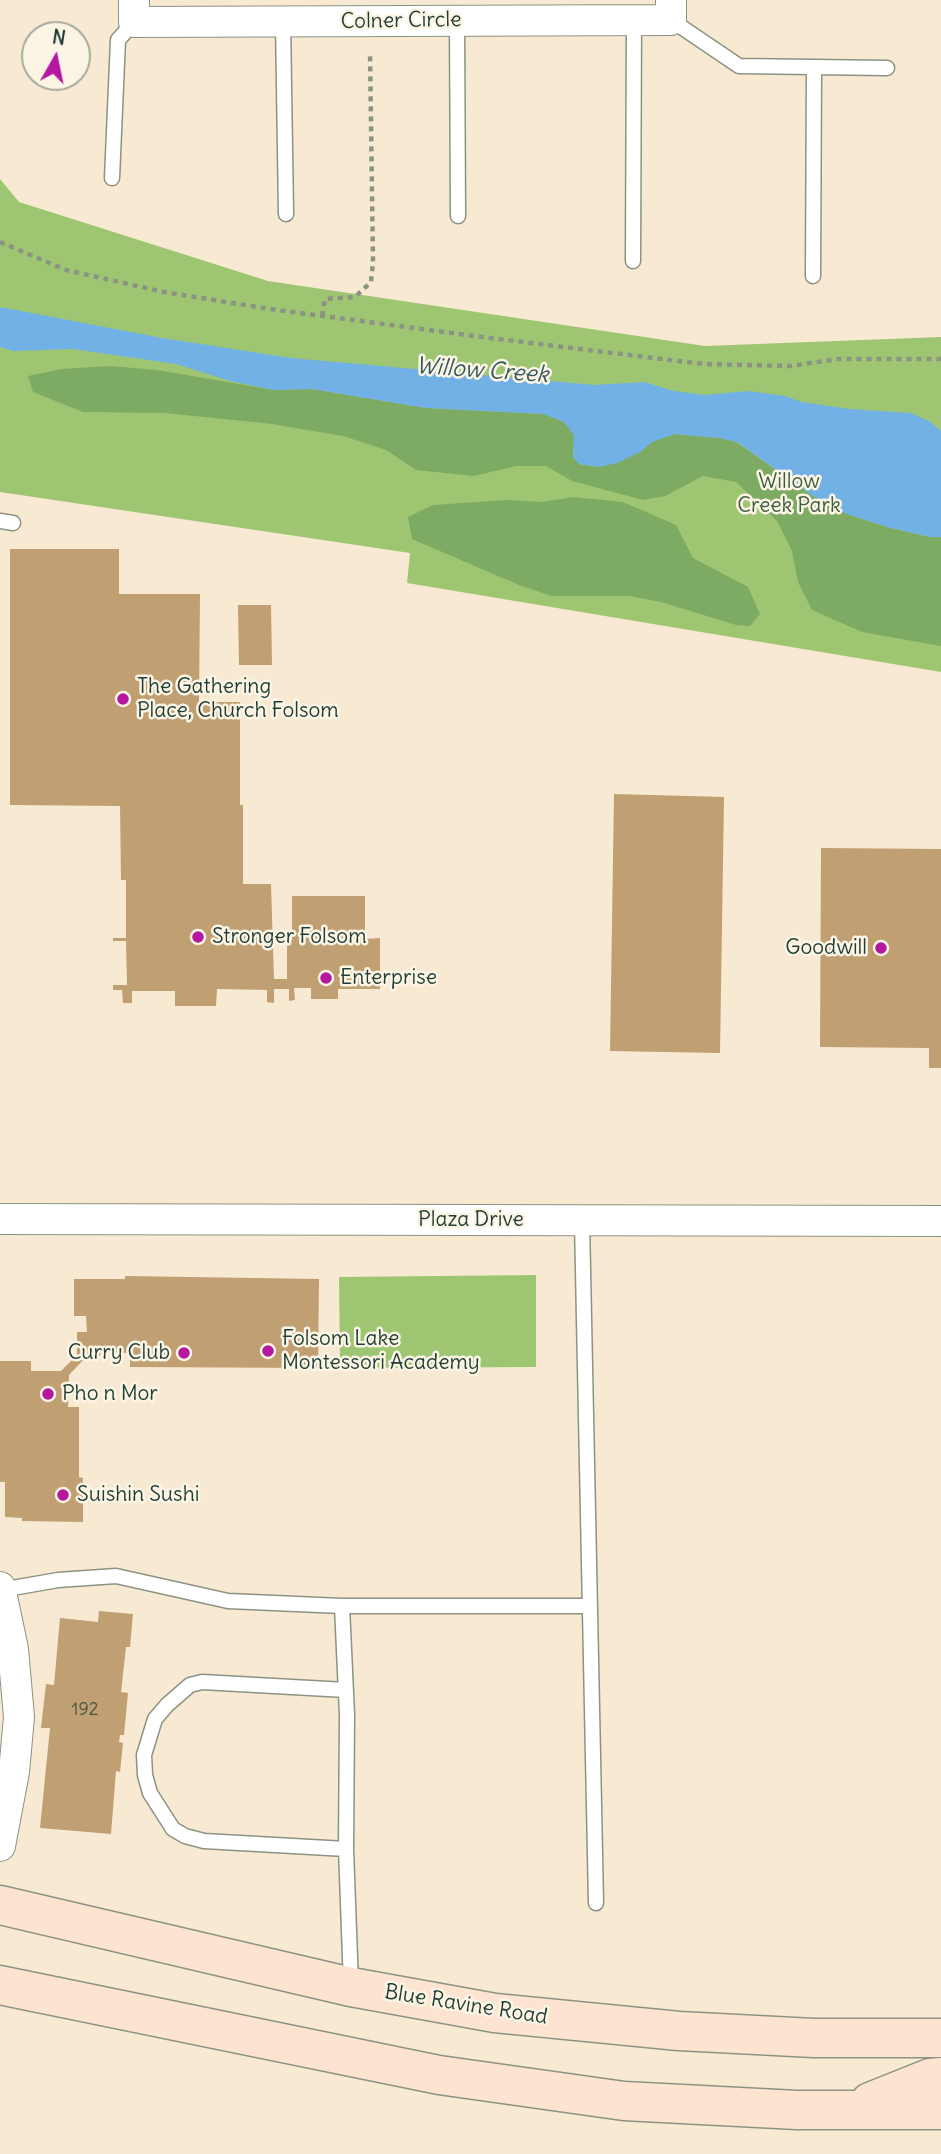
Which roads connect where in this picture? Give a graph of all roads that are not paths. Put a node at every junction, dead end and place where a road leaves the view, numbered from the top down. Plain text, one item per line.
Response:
1 (671, 10) edge
2 (134, 11) edge
3 (634, 18) junction
4 (457, 20) junction
5 (283, 22) junction
6 (814, 67) junction
7 (887, 68) dead end
8 (112, 178) dead end
9 (286, 214) dead end
10 (458, 216) dead end
11 (633, 261) dead end
12 (813, 276) dead end
13 (0, 1219) edge
14 (582, 1221) junction
15 (941, 1221) edge
16 (0, 1588) edge
17 (342, 1606) junction
18 (590, 1606) junction
19 (346, 1690) junction
20 (0, 1846) edge
21 (346, 1849) junction
22 (596, 1903) dead end
23 (0, 1905) edge
24 (0, 1985) edge
25 (351, 1987) junction
26 (941, 2038) edge
27 (941, 2077) edge
28 (848, 2110) junction
29 (941, 2110) edge

1 - 3 street, Colner Circle
1 - 6 lane
2 - 5 street, Colner Circle
2 - 8 lane
3 - 4 street, Colner Circle
3 - 11 lane
4 - 5 street, Colner Circle
4 - 10 lane
5 - 9 lane
6 - 7 lane
6 - 12 lane
13 - 14 street, Plaza Drive
14 - 15 street, Plaza Drive
14 - 18 lane
16 - 17 lane
16 - 20 street
17 - 18 lane
17 - 19 lane
18 - 22 lane
19 - 21 lane
19 - 21 lane
21 - 25 lane
23 - 25 main road, Blue Ravine Road
24 - 28 main road
25 - 26 main road, Blue Ravine Road
27 - 28 main road
28 - 29 main road

